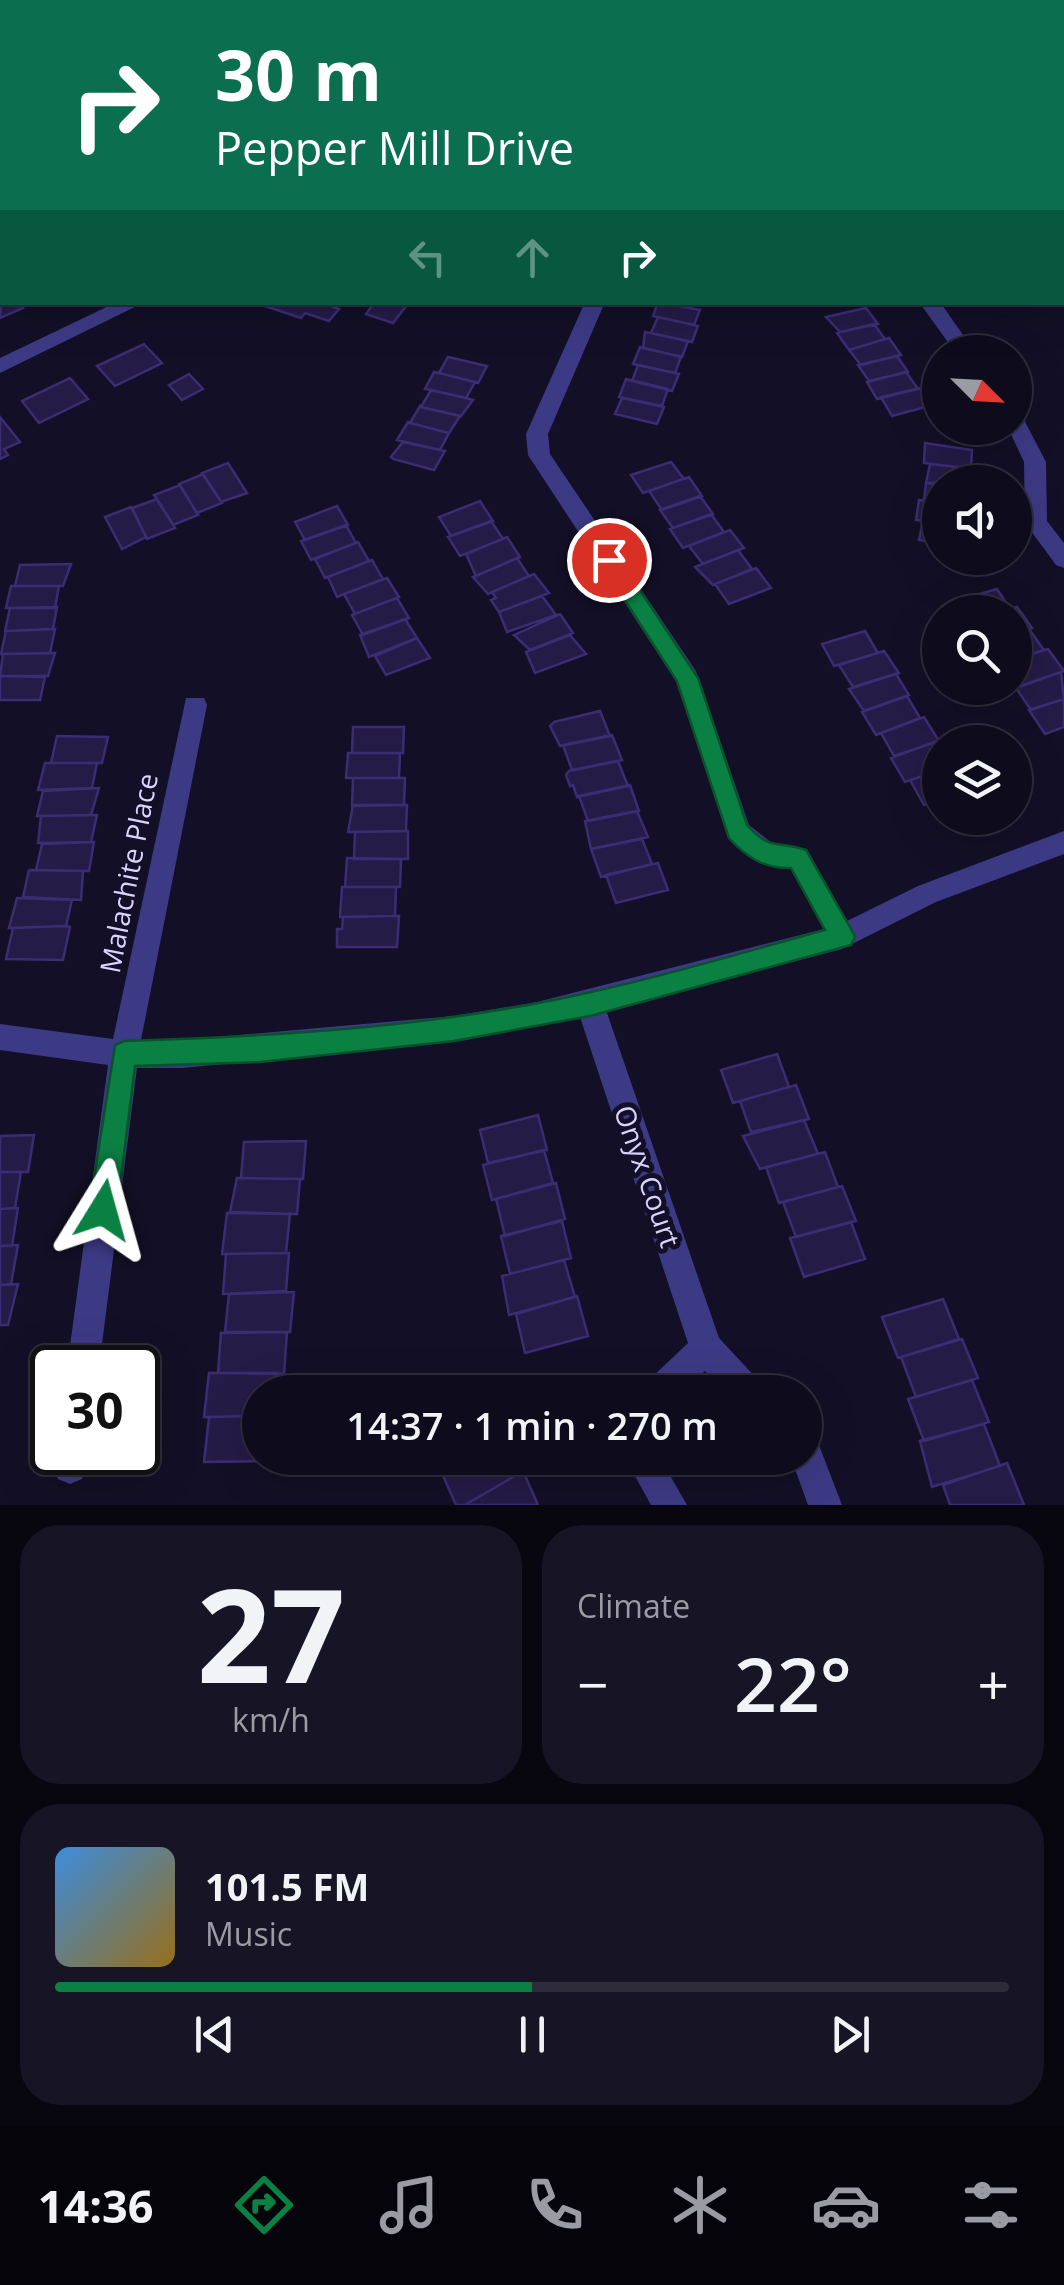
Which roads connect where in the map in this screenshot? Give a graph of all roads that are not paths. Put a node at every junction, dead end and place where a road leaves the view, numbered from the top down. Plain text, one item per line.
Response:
1 (130, 305) edge
2 (931, 305) edge
3 (586, 307) edge
4 (953, 335) edge
5 (0, 366) edge
6 (1027, 445) edge
7 (1064, 559) edge
8 (195, 705) dead end
9 (1064, 842) edge
10 (842, 937) junction
11 (590, 1004) junction
12 (0, 1037) edge
13 (124, 1054) junction
14 (85, 1345) edge
15 (706, 1348) junction
16 (677, 1375) edge
17 (732, 1375) edge
18 (652, 1475) edge
19 (813, 1475) edge
20 (670, 1505) edge
21 (824, 1505) edge

1 - 5 street
2 - 4 street
3 - 10 street
6 - 7 street
8 - 13 street, Malachite Place
9 - 10 street
10 - 11 street
11 - 13 street
11 - 15 street, Onyx Court
12 - 13 street
13 - 14 street, Malachite Place
15 - 16 street
15 - 17 street, Onyx Court
18 - 20 street
19 - 21 street

